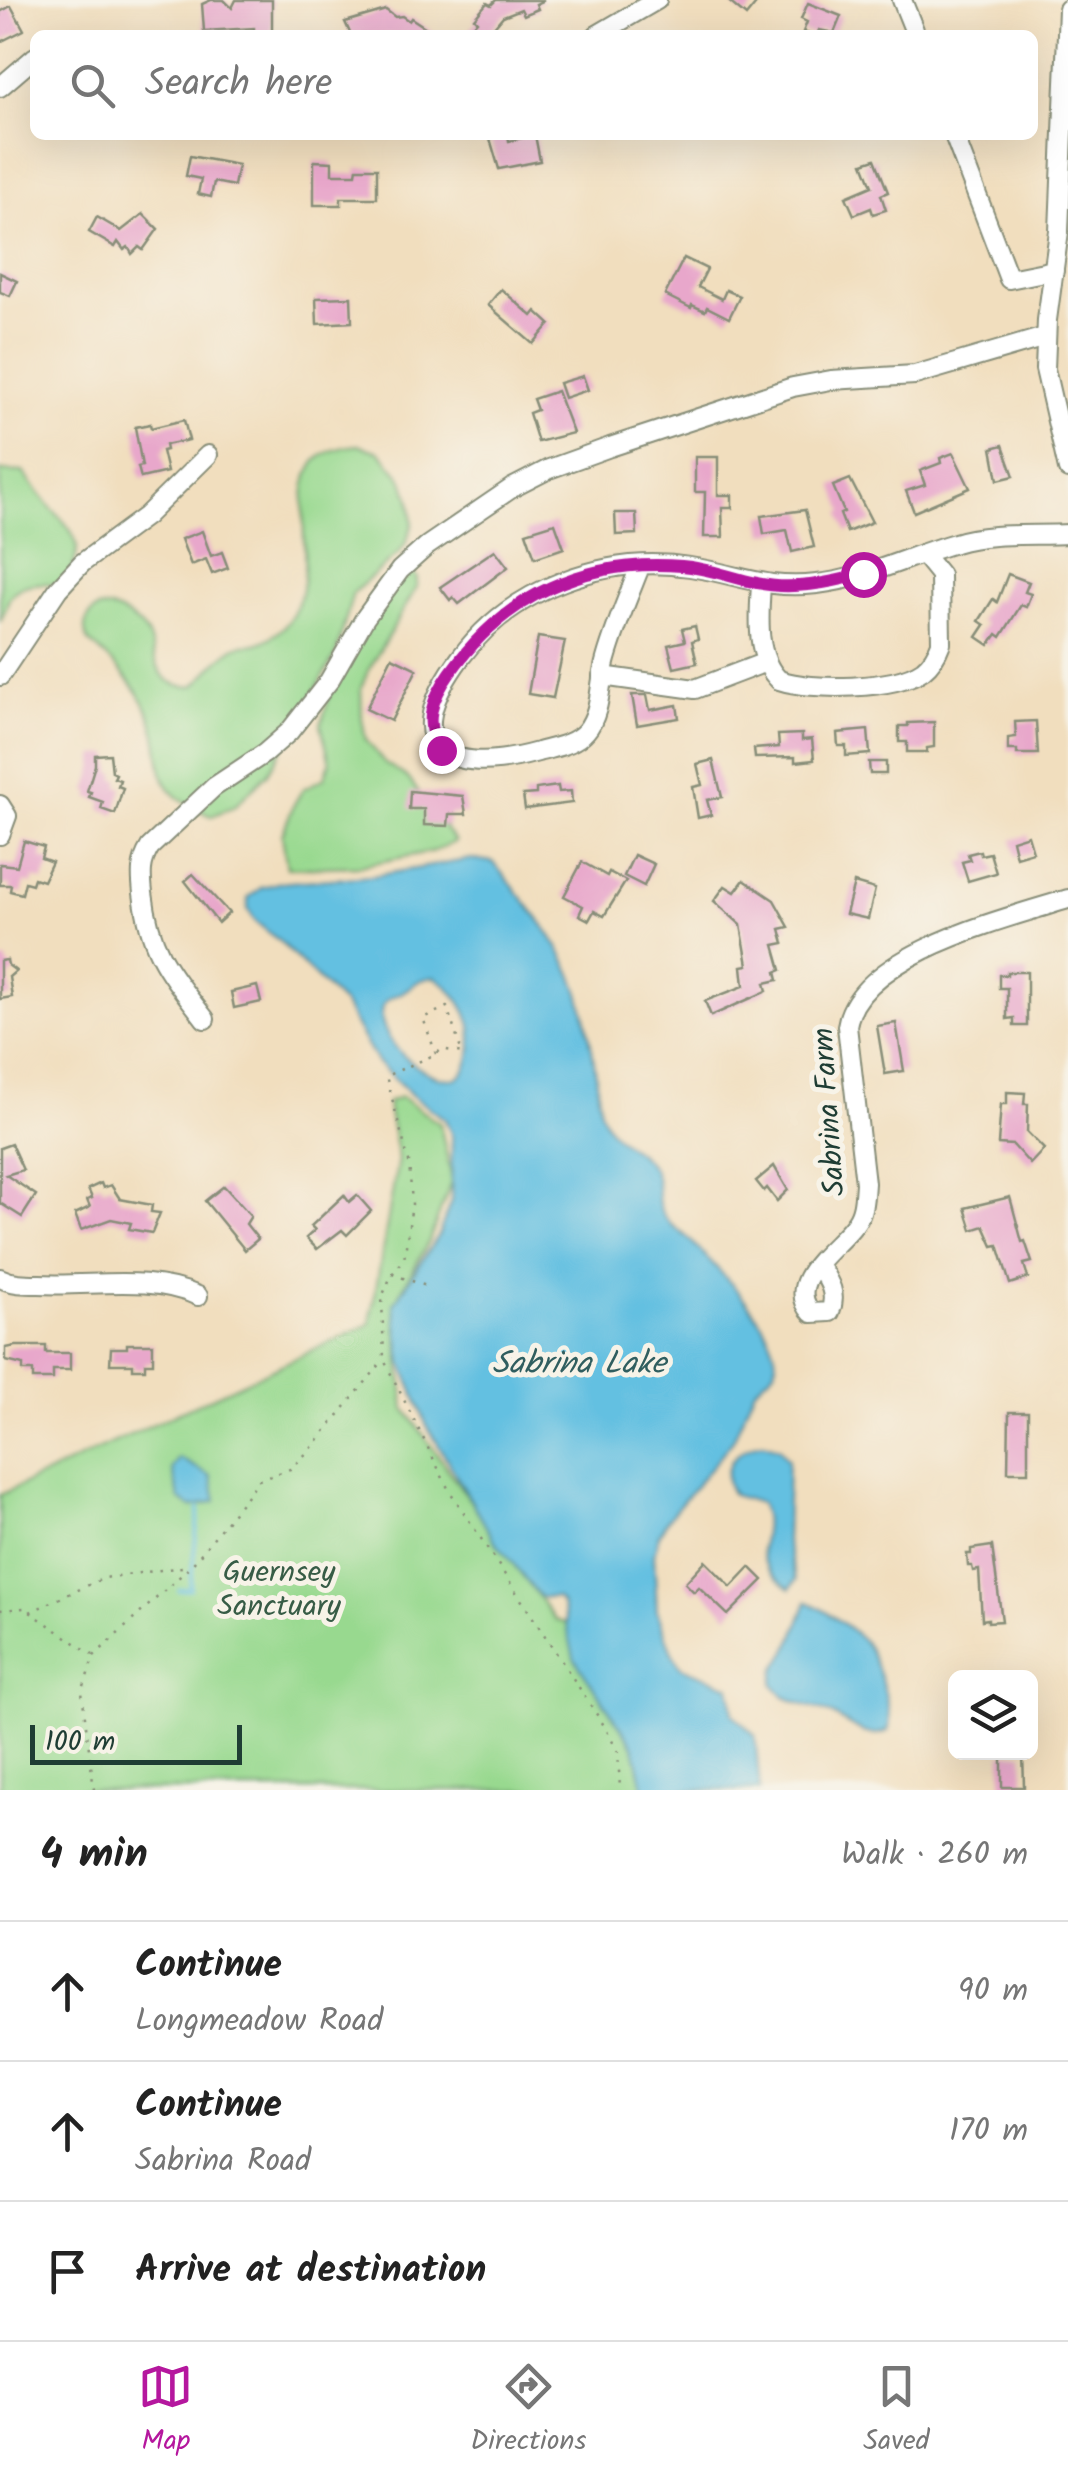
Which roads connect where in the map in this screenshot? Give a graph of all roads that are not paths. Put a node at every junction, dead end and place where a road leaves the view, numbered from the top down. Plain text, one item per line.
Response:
1 (657, 0) edge
2 (902, 0) edge
3 (1068, 8) edge
4 (606, 30) edge
5 (914, 30) edge
6 (30, 61) edge
7 (0, 88) edge
8 (1067, 96) edge
9 (956, 140) edge
10 (1054, 270) junction
11 (1046, 337) junction
12 (208, 454) dead end
13 (1068, 469) edge
14 (1068, 534) edge
15 (950, 544) junction
16 (923, 554) junction
17 (640, 566) junction
18 (940, 575) junction
19 (762, 585) junction
20 (766, 662) junction
21 (0, 676) edge
22 (602, 676) junction
23 (0, 805) edge
24 (0, 834) edge
25 (1068, 899) edge
26 (205, 1019) dead end
27 (818, 1264) dead end
28 (0, 1278) edge
29 (198, 1296) dead end

1 - 4 street
2 - 5 street
3 - 8 street
6 - 7 street
8 - 10 street
9 - 10 street
10 - 11 street
11 - 13 street
11 - 26 street
12 - 21 street
14 - 15 street
15 - 16 street
15 - 18 street
16 - 18 street
16 - 19 street
17 - 19 street
17 - 22 street
17 - 22 street
18 - 20 street
19 - 20 street
20 - 22 street
23 - 24 street
25 - 27 street, Sabrina Farm
28 - 29 street

